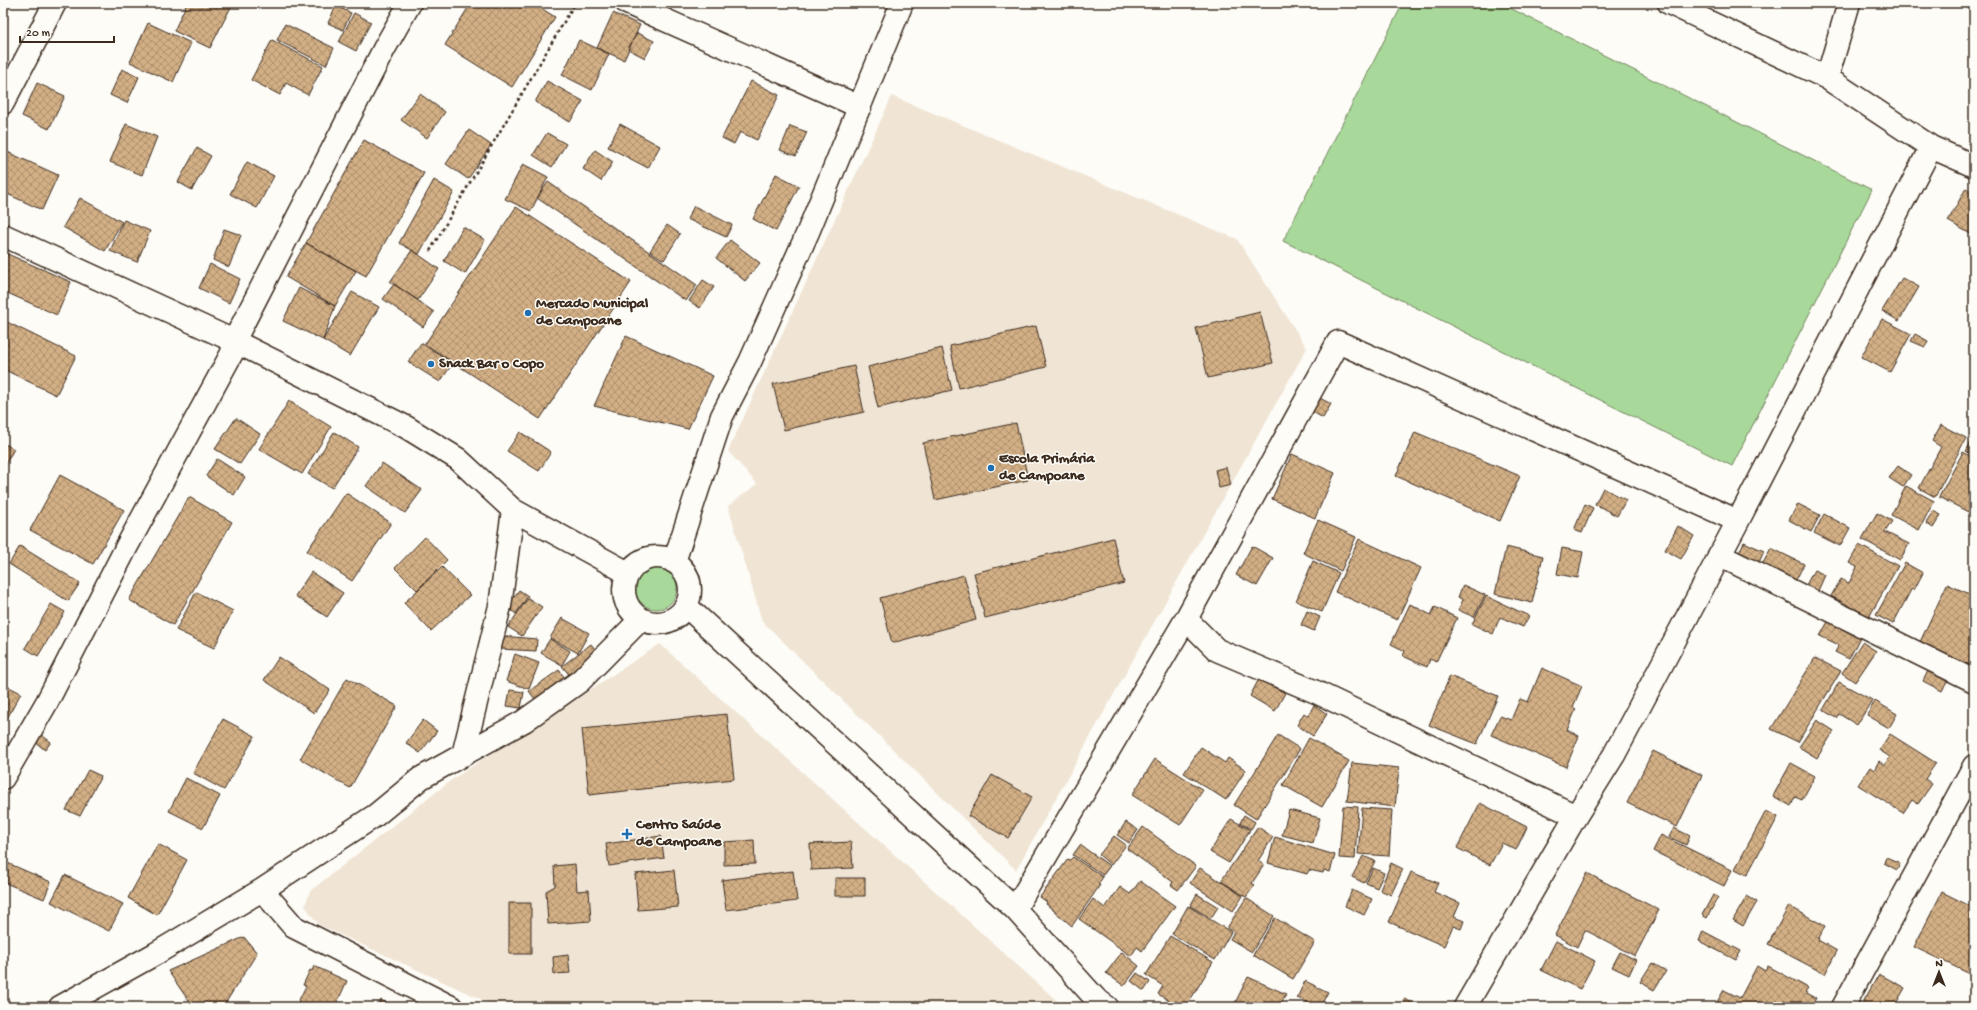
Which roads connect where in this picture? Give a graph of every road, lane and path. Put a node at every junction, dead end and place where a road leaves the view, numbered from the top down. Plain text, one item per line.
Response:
1 (55, 3) edge
2 (410, 3) edge
3 (575, 3) edge
4 (627, 3) edge
5 (902, 3) edge
6 (1669, 3) edge
7 (1849, 3) edge
8 (1827, 78) junction
9 (3, 103) edge
10 (860, 107) junction
11 (1931, 146) junction
12 (1974, 166) edge
13 (3, 234) edge
14 (430, 251) dead end
15 (234, 341) junction
16 (513, 510) junction
17 (1738, 521) junction
18 (1718, 555) junction
19 (674, 562) junction
20 (628, 573) junction
21 (686, 606) junction
22 (641, 619) junction
23 (1186, 619) junction
24 (1974, 681) edge
25 (463, 755) junction
26 (1974, 766) edge
27 (3, 778) edge
28 (1576, 816) junction
29 (262, 890) junction
30 (1015, 909) junction
31 (1098, 1004) edge
32 (60, 1007) edge
33 (451, 1007) edge
34 (1465, 1007) edge
35 (1843, 1007) edge

1 - 9 street
2 - 15 street
3 - 14 path
4 - 10 street
5 - 10 street
6 - 8 street
7 - 8 street
8 - 11 street
10 - 19 street
11 - 12 street
11 - 17 street
13 - 15 street
15 - 16 street
15 - 27 street
16 - 20 street
16 - 25 street
17 - 18 street
17 - 23 street
18 - 24 street
18 - 28 street
19 - 20 street
19 - 21 street
20 - 22 street
21 - 22 street
21 - 30 street
22 - 25 street
23 - 28 street
23 - 30 street
25 - 29 street
26 - 35 street
28 - 34 street
29 - 32 street
29 - 33 street
30 - 31 street

